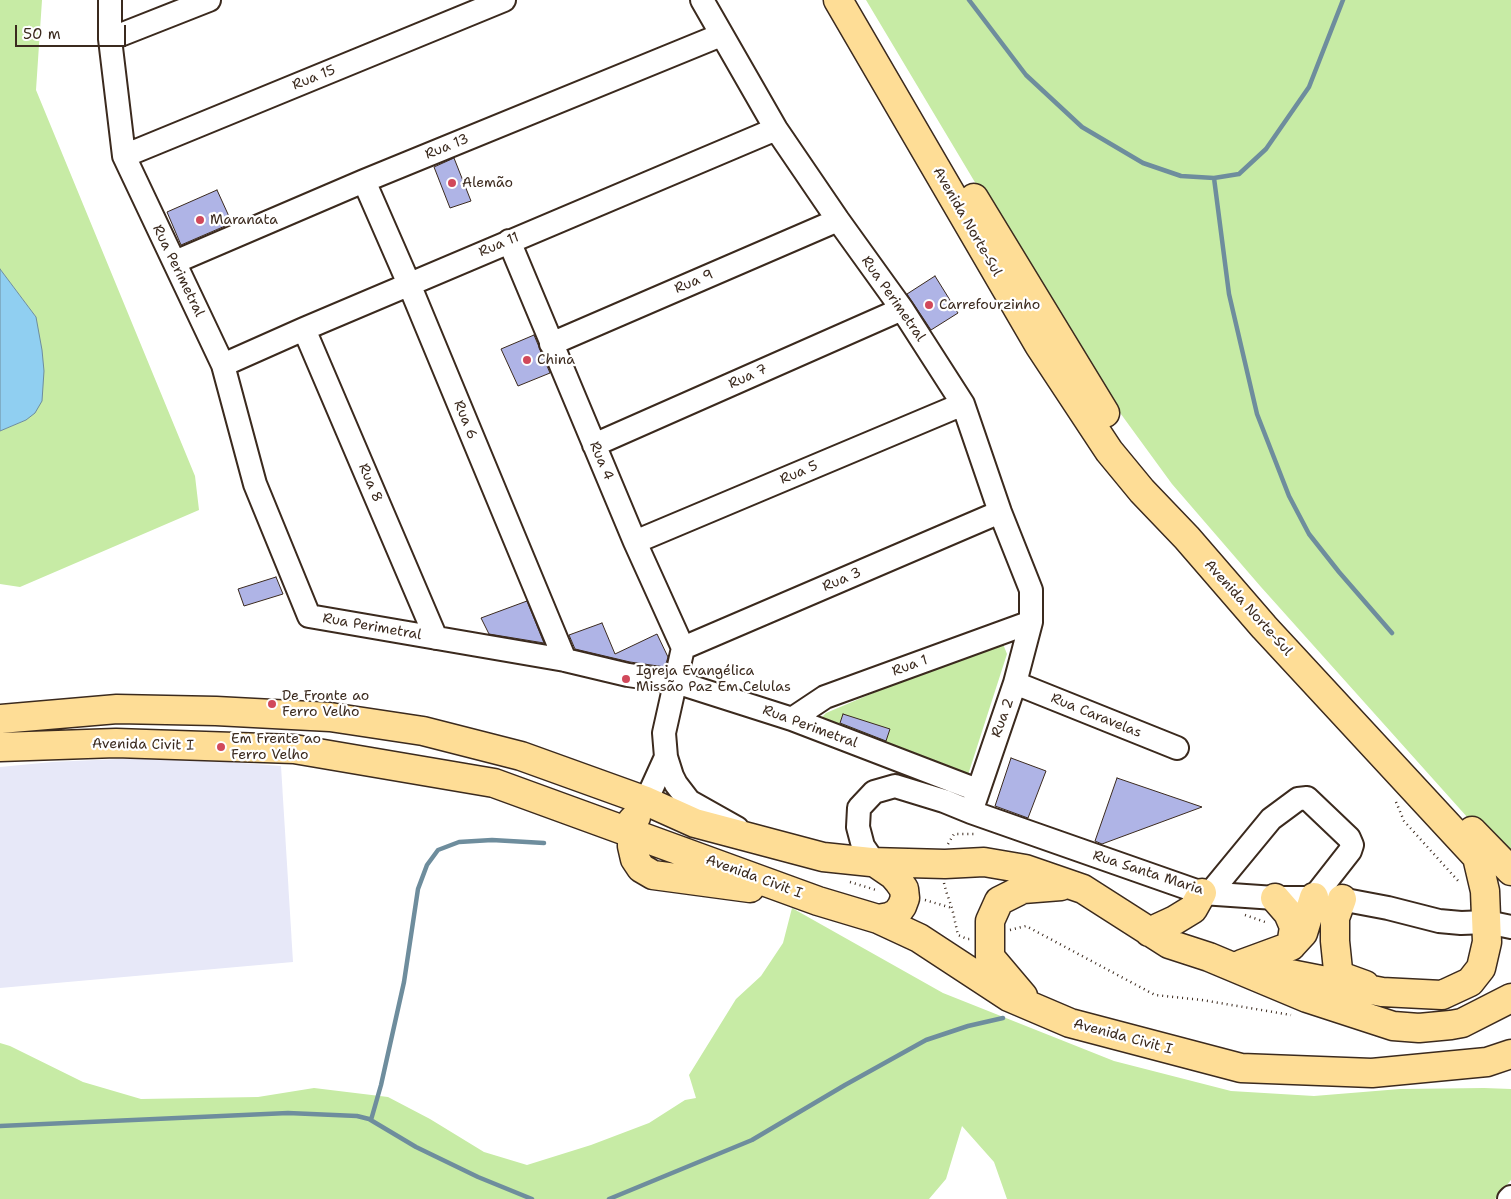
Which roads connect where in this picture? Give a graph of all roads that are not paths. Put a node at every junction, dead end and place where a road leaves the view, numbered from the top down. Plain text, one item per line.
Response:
1 (110, 0) edge
2 (209, 0) edge
3 (504, 0) edge
4 (702, 0) edge
5 (838, 0) edge
6 (855, 0) edge
7 (721, 35) junction
8 (110, 39) junction
9 (776, 128) junction
10 (124, 156) junction
11 (364, 182) junction
12 (838, 220) junction
13 (509, 241) junction
14 (175, 262) junction
15 (409, 284) junction
16 (902, 309) junction
17 (304, 329) junction
18 (551, 344) junction
19 (223, 365) junction
20 (963, 404) junction
21 (594, 445) junction
22 (1000, 512) junction
23 (635, 542) junction
24 (1031, 622) junction
25 (436, 638) junction
26 (683, 648) junction
27 (565, 660) junction
28 (676, 682) junction
29 (1015, 684) junction
30 (0, 718) edge
31 (792, 719) junction
32 (0, 746) edge
33 (1177, 748) dead end
34 (666, 757) junction
35 (977, 790) junction
36 (646, 801) junction
37 (970, 812) junction
38 (695, 823) junction
39 (632, 832) junction
40 (760, 841) junction
41 (874, 862) junction
42 (1511, 871) edge
43 (1071, 885) junction
44 (1206, 893) junction
45 (1314, 897) junction
46 (1275, 898) junction
47 (1342, 899) junction
48 (878, 919) junction
49 (1499, 925) edge
50 (1150, 932) junction
51 (1291, 946) junction
52 (1209, 957) junction
53 (1241, 964) junction
54 (1382, 992) junction
55 (1511, 998) edge
56 (1032, 1007) junction
57 (1503, 1062) edge

1 - 8 street, Rua Perimetral
2 - 8 street
3 - 10 street, Rua 15
4 - 7 street, Rua Perimetral
5 - 49 main road, Avenida Norte-Sul
6 - 42 main road, Avenida Norte-Sul
7 - 9 street, Rua Perimetral
7 - 11 street, Rua 13
8 - 10 street, Rua Perimetral
9 - 12 street, Rua Perimetral
9 - 13 street, Rua 11
10 - 14 street, Rua Perimetral
11 - 14 street, Rua 13
11 - 15 street, Rua 6
12 - 16 street, Rua Perimetral
12 - 18 street, Rua 9
13 - 15 street, Rua 11
13 - 18 street, Rua 4
14 - 19 street, Rua Perimetral
15 - 17 street, Rua 11
15 - 27 street, Rua 6
16 - 20 street, Rua Perimetral
16 - 21 street, Rua 7
17 - 19 street, Rua 11
17 - 25 street, Rua 8
18 - 21 street, Rua 4
19 - 25 street, Rua Perimetral
20 - 22 street, Rua Perimetral
20 - 23 street, Rua 5
21 - 23 street, Rua 4
22 - 24 street, Rua Perimetral
22 - 26 street, Rua 3
23 - 26 street, Rua 4
24 - 29 street, Rua 2
24 - 31 street, Rua 1
25 - 27 street, Rua Perimetral
26 - 28 street
27 - 28 street, Rua Perimetral
28 - 31 street, Rua Perimetral
28 - 34 street
29 - 33 street, Rua Caravelas
29 - 35 street, Rua 2
30 - 36 main road
31 - 35 street, Rua Perimetral
32 - 39 main road, Avenida Civit I
34 - 36 street
34 - 40 street
35 - 37 street, Rua 2
36 - 38 main road
37 - 41 street, Rua Santa Maria
37 - 44 street, Rua Santa Maria
38 - 39 main road
38 - 40 main road
39 - 48 main road, Avenida Civit I
40 - 41 main road
41 - 43 main road
41 - 48 main road
43 - 50 main road
43 - 56 main road
44 - 45 street
44 - 46 street, Rua Santa Maria
44 - 50 main road
45 - 46 street, Rua Santa Maria
45 - 47 street, Rua Santa Maria
45 - 51 main road
46 - 51 main road
47 - 49 street, Rua Santa Maria
47 - 54 main road
48 - 56 main road, Avenida Civit I
49 - 54 main road, Avenida Norte-Sul
50 - 52 main road
51 - 53 main road
52 - 53 main road, Avenida Norte-Sul
52 - 55 main road
53 - 54 main road, Avenida Norte-Sul
56 - 57 main road, Avenida Civit I

